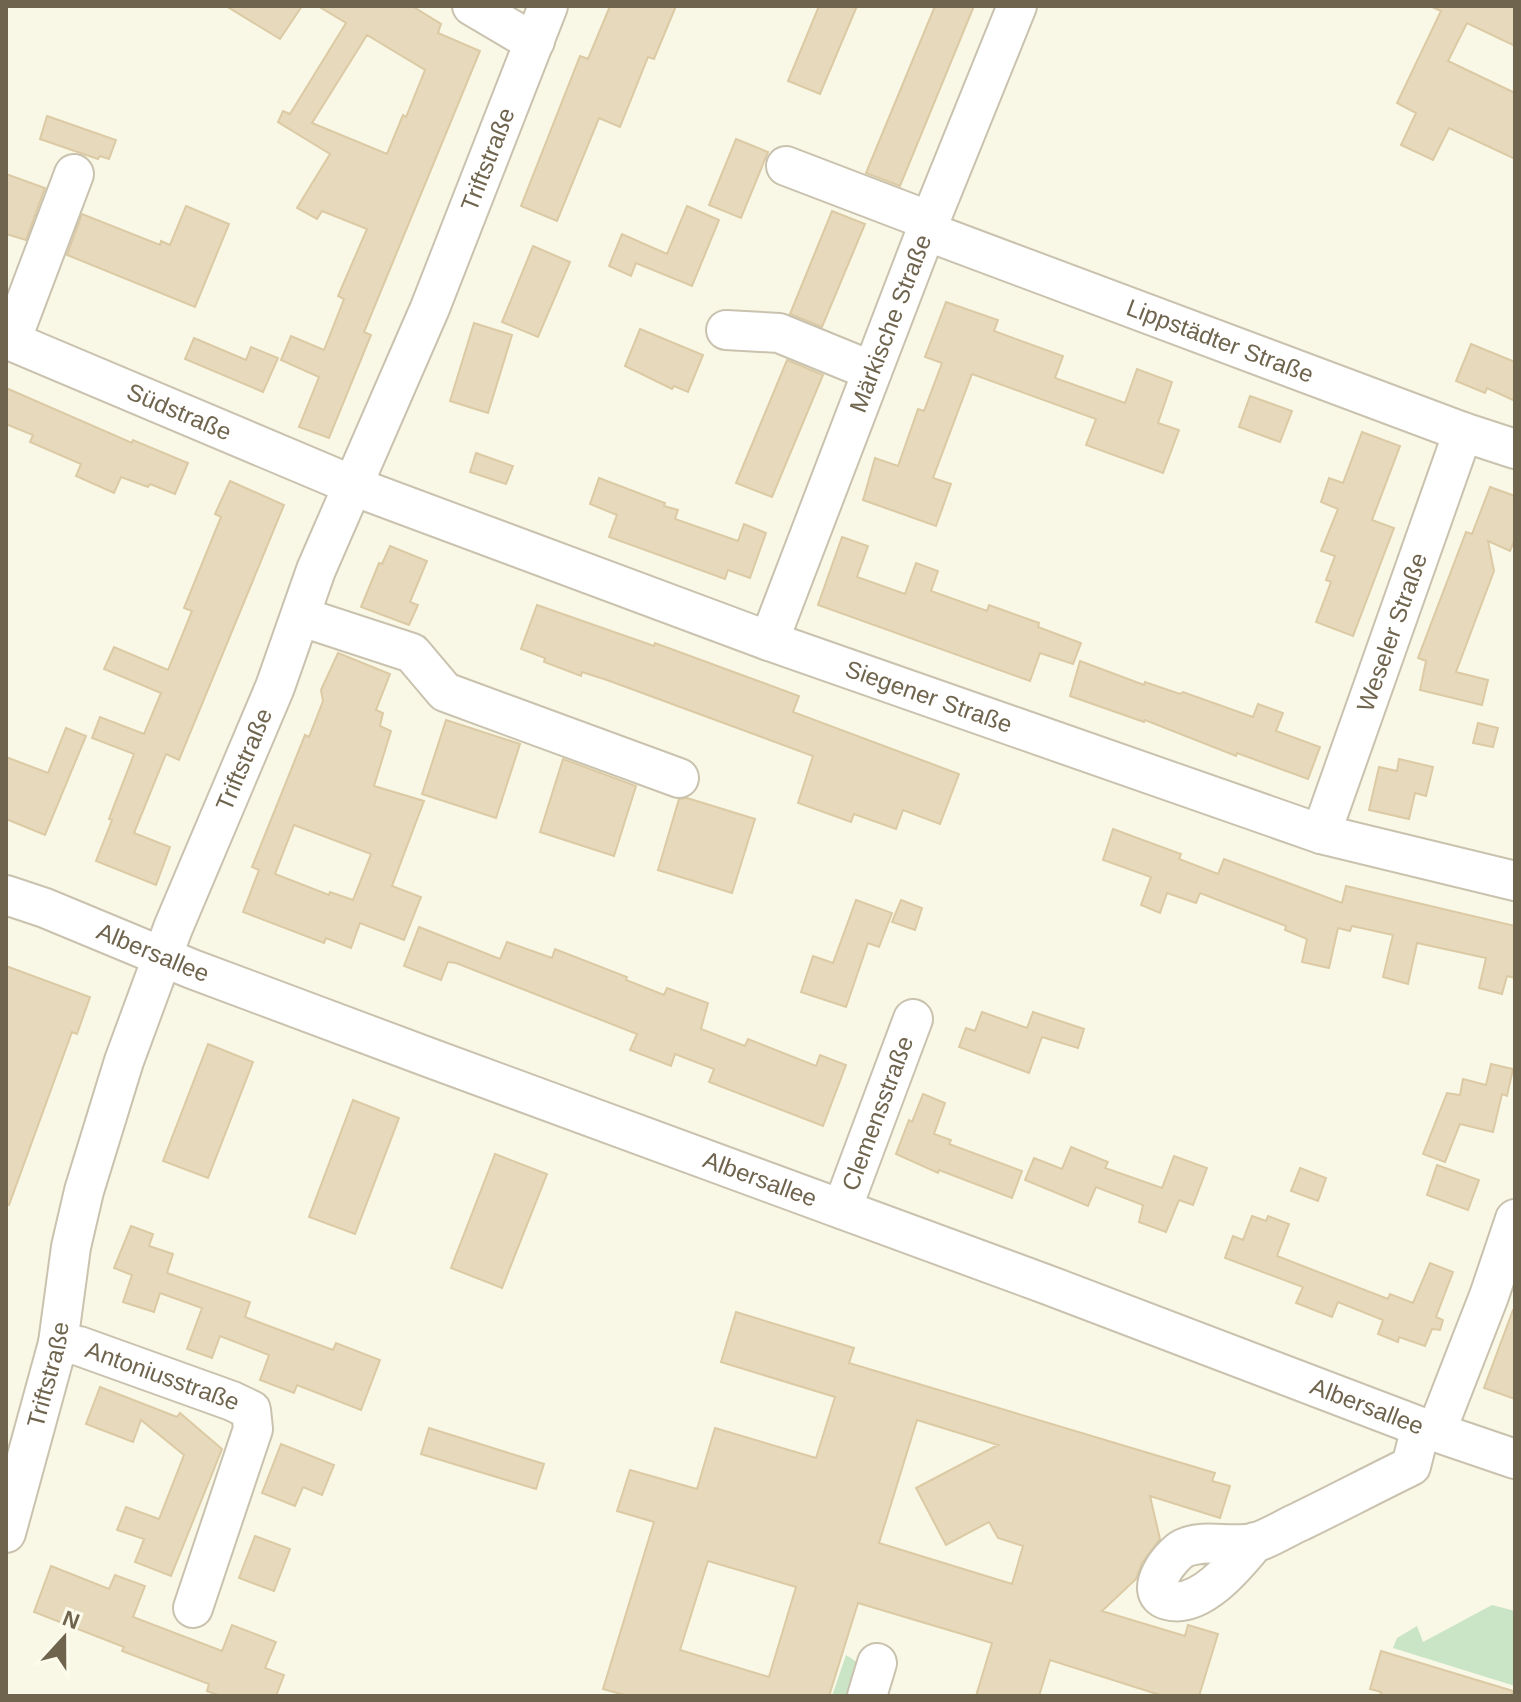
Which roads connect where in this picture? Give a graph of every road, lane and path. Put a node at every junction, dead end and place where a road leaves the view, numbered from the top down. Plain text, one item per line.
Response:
1 (472, 6) edge
2 (1017, 6) edge
3 (542, 23) edge
4 (786, 166) dead end
5 (74, 174) dead end
6 (928, 226) junction
7 (726, 330) dead end
8 (9, 340) edge
9 (872, 371) junction
10 (1463, 432) junction
11 (1515, 449) edge
12 (352, 484) junction
13 (302, 617) junction
14 (769, 641) junction
15 (679, 778) dead end
16 (1321, 834) junction
17 (1515, 881) edge
18 (6, 895) edge
19 (162, 956) junction
20 (913, 1019) dead end
21 (842, 1209) junction
22 (1515, 1219) edge
23 (58, 1343) junction
24 (1429, 1430) junction
25 (1515, 1459) edge
26 (6, 1533) edge
27 (1255, 1542) dead end
28 (193, 1608) dead end

1 - 3 street
2 - 6 street, Märkische Straße
3 - 12 street, Triftstraße
4 - 6 street, Lippstädter Straße
5 - 8 street
6 - 9 street, Märkische Straße
6 - 10 street, Lippstädter Straße
7 - 9 street
8 - 12 street, Südstraße
9 - 14 street, Märkische Straße
10 - 11 street, Lippstädter Straße
10 - 16 street, Weseler Straße
12 - 13 street, Triftstraße
12 - 14 street, Siegener Straße
13 - 15 street
13 - 19 street, Triftstraße
14 - 16 street, Siegener Straße
16 - 17 street, Siegener Straße
18 - 19 street, Albersallee
19 - 21 street, Albersallee
19 - 23 street, Triftstraße
20 - 21 street, Clemensstraße
21 - 24 street, Albersallee
22 - 24 street
23 - 26 street, Triftstraße
23 - 28 street, Antoniusstraße
24 - 25 street, Albersallee
24 - 27 street

